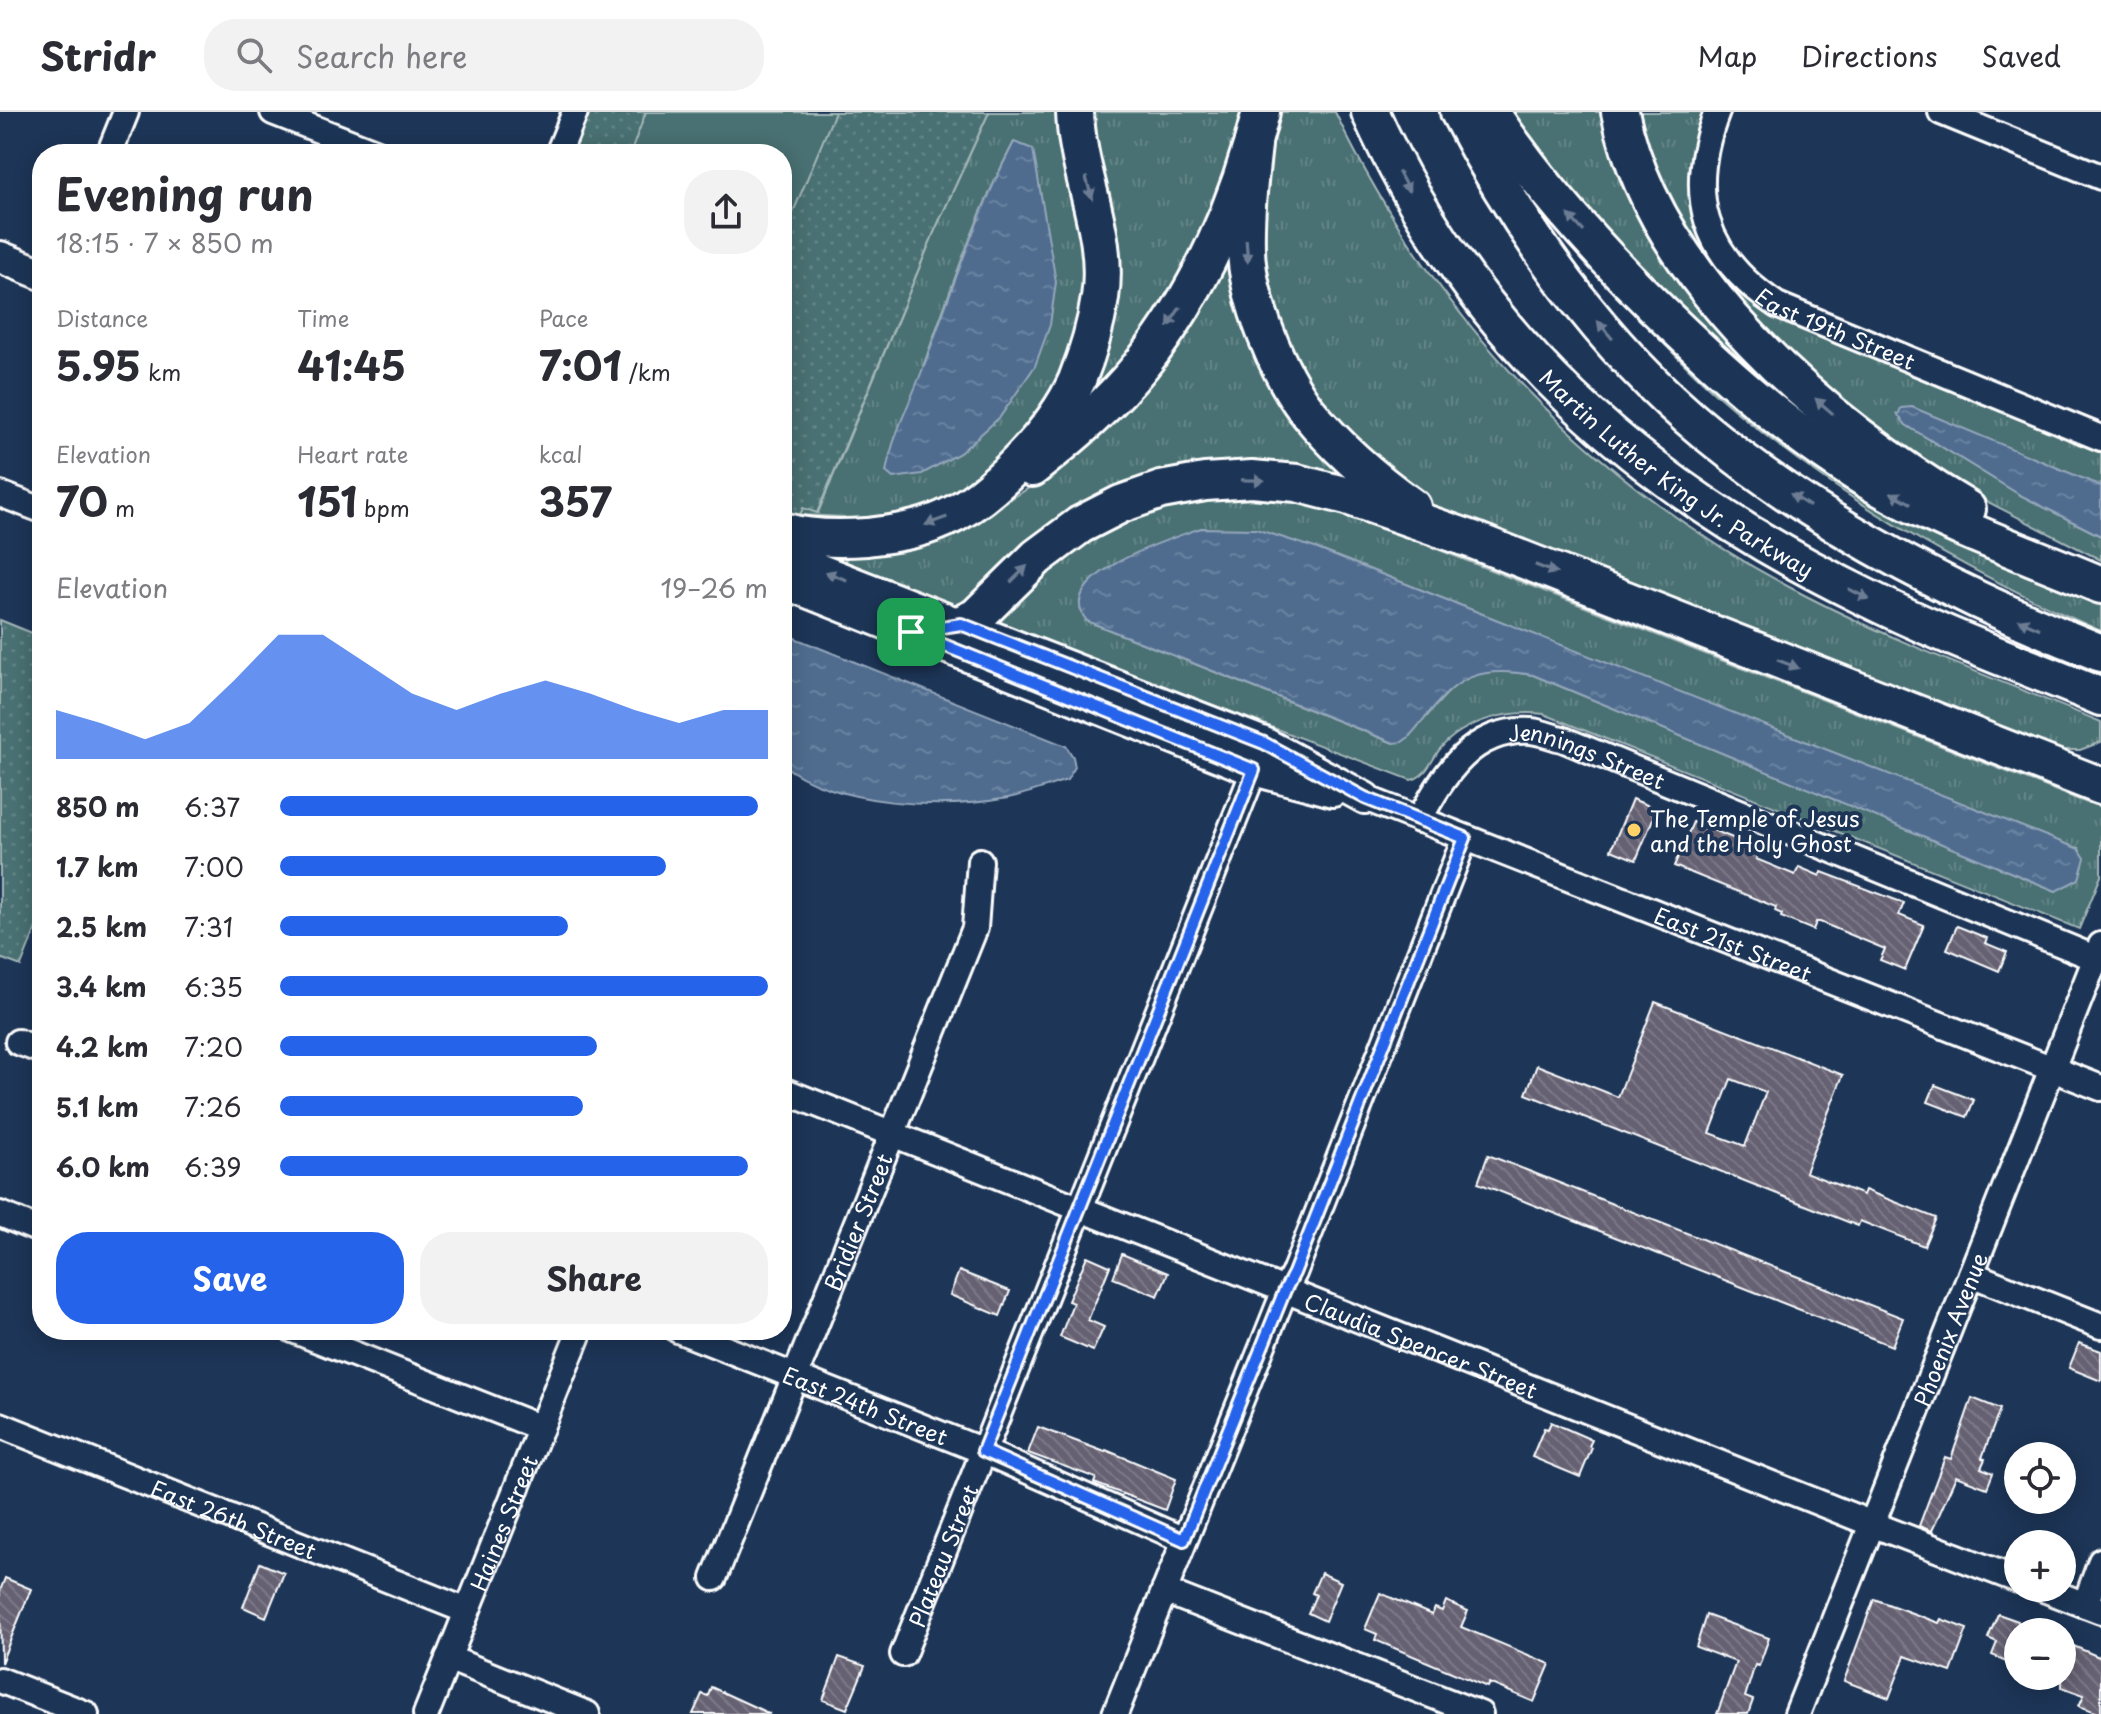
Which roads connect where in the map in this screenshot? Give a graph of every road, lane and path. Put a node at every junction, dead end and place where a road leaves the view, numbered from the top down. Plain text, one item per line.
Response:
1 (126, 112) edge
2 (273, 112) edge
3 (575, 112) edge
4 (1075, 112) edge
5 (1370, 112) edge
6 (1459, 112) edge
7 (1490, 112) edge
8 (1620, 112) edge
9 (1717, 112) edge
10 (1941, 112) edge
11 (1257, 128) edge
12 (113, 144) edge
13 (355, 144) edge
14 (562, 144) edge
15 (2101, 177) edge
16 (0, 257) edge
17 (32, 270) edge
18 (2101, 438) edge
19 (0, 494) edge
20 (985, 494) junction
21 (32, 506) edge
22 (792, 532) edge
23 (1473, 540) junction
24 (792, 559) edge
25 (2101, 584) edge
26 (792, 586) edge
27 (961, 624) junction
28 (911, 632) junction
29 (2101, 653) edge
30 (2101, 697) edge
31 (1259, 757) junction
32 (2026, 757) junction
33 (2101, 761) edge
34 (2101, 786) edge
35 (1365, 798) joint
36 (1419, 820) junction
37 (1465, 838) junction
38 (980, 861) dead end
39 (2098, 951) edge
40 (18, 1042) dead end
41 (32, 1047) edge
42 (2052, 1068) junction
43 (2101, 1088) edge
44 (792, 1094) edge
45 (891, 1133) junction
46 (1080, 1208) junction
47 (0, 1214) edge
48 (32, 1227) edge
49 (1971, 1274) junction
50 (1285, 1290) junction
51 (2101, 1326) edge
52 (318, 1340) edge
53 (576, 1340) edge
54 (703, 1340) edge
55 (796, 1377) junction
56 (0, 1425) edge
57 (541, 1428) junction
58 (983, 1451) junction
59 (1872, 1524) junction
60 (1184, 1540) junction
61 (2101, 1561) edge
62 (2004, 1575) edge
63 (714, 1578) dead end
64 (1164, 1591) junction
65 (2093, 1608) edge
66 (467, 1611) junction
67 (903, 1654) dead end
68 (448, 1658) junction
69 (0, 1680) edge
70 (86, 1714) edge
71 (426, 1714) edge
72 (587, 1714) edge
73 (1115, 1714) edge
74 (1480, 1714) edge
75 (1797, 1714) edge

1 - 12 street
2 - 13 street
3 - 14 street
4 -> 20 highway
5 -> 30 highway, Martin Luther King Jr. Parkway
29 -> 6 highway, Martin Luther King Jr. Parkway
25 -> 7 highway
25 -> 8 highway
9 - 18 street, East 19th Street
10 - 15 street
11 -> 20 highway
11 -> 23 highway
16 - 17 main road
19 - 21 street
20 -> 22 highway
27 -> 23 highway
23 -> 32 highway
27 -> 24 main road, East 21st Street
26 - 28 main road, East 21st Street
27 - 28 street
27 - 31 main road, East 21st Street
28 - 31 main road, East 21st Street
31 - 35 main road, East 21st Street
31 - 46 street, Plateau Street
32 - 33 highway
32 - 34 highway
35 - 36 street, East 21st Street
36 - 37 street, East 21st Street
36 - 39 street, Jennings Street
37 - 42 street, East 21st Street
37 - 50 street
38 - 45 street, Bridier Street
39 - 42 street, Phoenix Avenue
40 - 41 street
42 - 43 street, East 21st Street
42 - 49 street, Phoenix Avenue
44 - 45 street, Claudia Spencer Street
45 - 46 street, Claudia Spencer Street
45 - 55 street, Bridier Street
46 - 50 street, Claudia Spencer Street
46 - 58 street, Plateau Street
47 - 48 street
49 - 51 street
49 - 59 street, Phoenix Avenue
50 - 59 street, Claudia Spencer Street
50 - 60 street
52 - 57 street
53 - 57 street, Haines Street
54 - 55 street, East 24th Street
55 - 58 street, East 24th Street
55 - 63 street, Bridier Street
56 - 66 street, East 26th Street
57 - 66 street, Haines Street
58 - 60 street, East 24th Street
58 - 67 street, Plateau Street
59 - 62 street, Claudia Spencer Street
59 - 75 street, Phoenix Avenue
60 - 64 street
61 - 65 street
64 - 73 street
64 - 74 street
66 - 68 street, Haines Street
68 - 71 street, Haines Street
68 - 72 street
69 - 70 street

